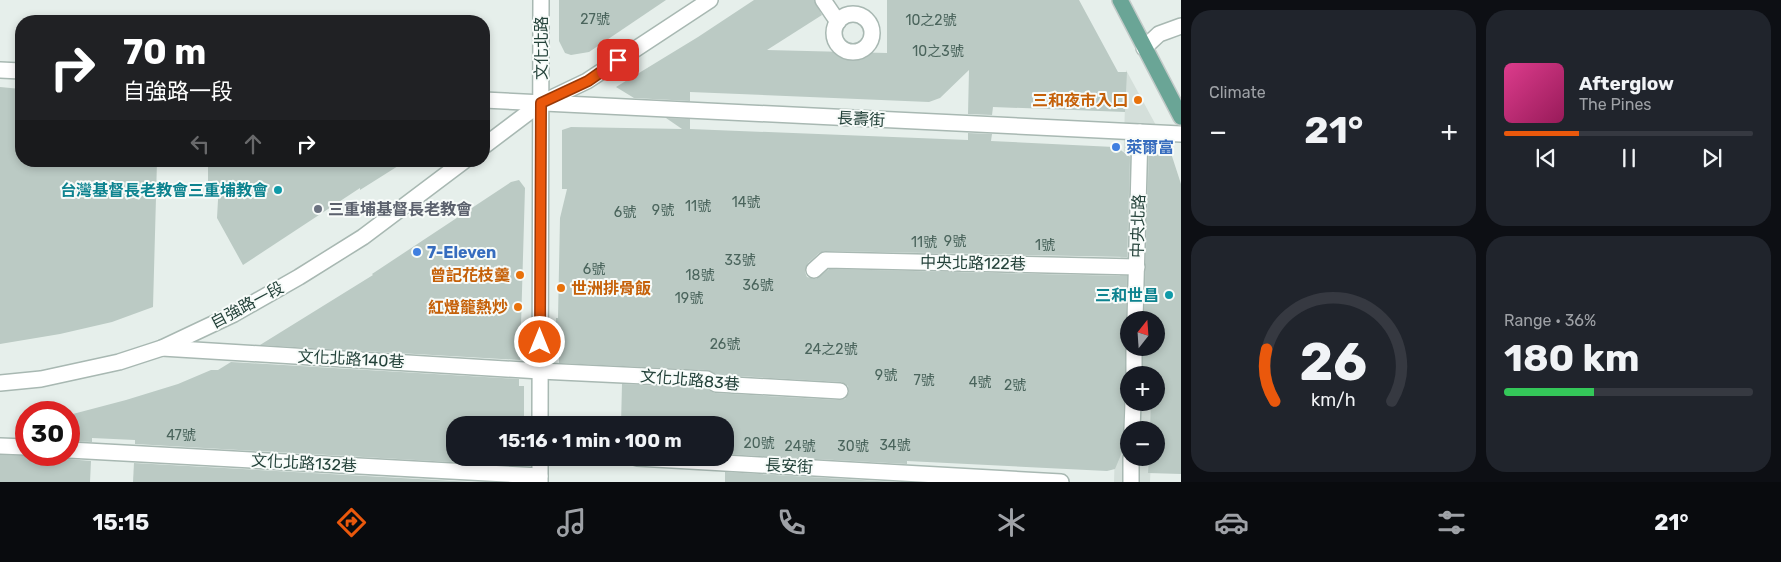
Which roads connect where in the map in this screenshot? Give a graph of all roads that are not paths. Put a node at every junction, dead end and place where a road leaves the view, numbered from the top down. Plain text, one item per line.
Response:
1 (541, 0) edge
2 (710, 0) edge
3 (822, 0) edge
4 (1120, 0) edge
5 (838, 22) dead end
6 (1181, 26) edge
7 (1144, 48) junction
8 (0, 70) edge
9 (15, 71) edge
10 (490, 100) edge
11 (541, 103) junction
12 (1181, 117) edge
13 (1140, 132) junction
14 (1181, 134) edge
15 (490, 141) edge
16 (456, 167) edge
17 (1137, 266) junction
18 (814, 270) dead end
19 (1135, 311) edge
20 (162, 348) junction
21 (540, 371) junction
22 (0, 383) edge
23 (840, 391) dead end
24 (540, 416) edge
25 (0, 446) edge
26 (15, 447) edge
27 (80, 451) edge
28 (734, 463) edge
29 (540, 466) edge
30 (1132, 466) edge
31 (540, 479) edge
32 (1061, 482) edge
33 (1131, 482) edge

1 - 11 street, 文化北路
2 - 11 street
3 - 5 street
4 - 7 main road
6 - 7 street
7 - 12 main road
8 - 9 street
10 - 11 street, 長壽街
11 - 13 street, 長壽街
11 - 15 street
11 - 21 street, 文化北路
13 - 14 street, 長壽街
13 - 17 street, 中央北路
16 - 20 street, 自強路一段
17 - 18 street, 中央北路122巷
17 - 19 street, 中央北路
20 - 21 street, 文化北路140巷
20 - 22 street, 自強路一段
21 - 23 street, 文化北路83巷
21 - 24 street, 文化北路
25 - 26 street
27 - 31 street, 文化北路132巷
28 - 32 street, 長安街
29 - 31 street
30 - 33 street

